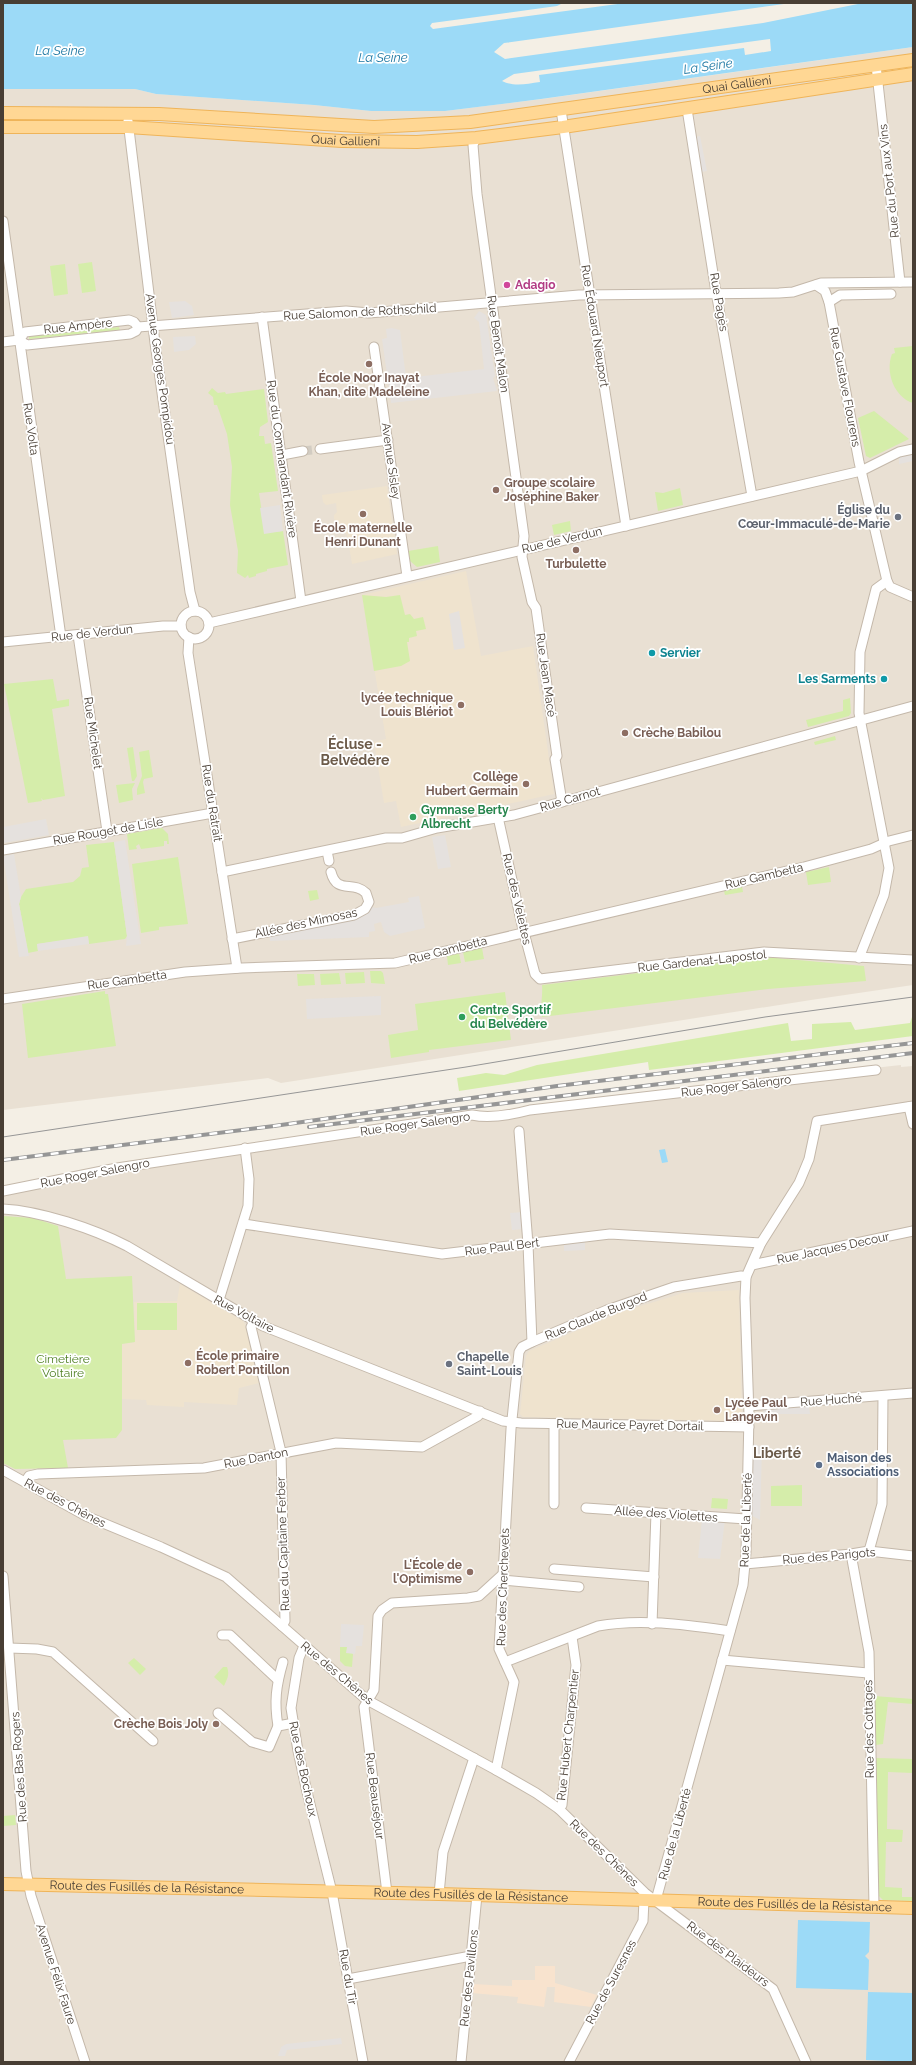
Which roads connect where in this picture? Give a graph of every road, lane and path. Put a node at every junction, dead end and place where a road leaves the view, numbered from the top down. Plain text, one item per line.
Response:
1 (913, 60) edge
2 (876, 65) junction
3 (913, 74) edge
4 (877, 79) junction
5 (687, 109) junction
6 (561, 110) junction
7 (3, 113) edge
8 (129, 113) junction
9 (3, 127) edge
10 (128, 127) junction
11 (563, 127) junction
12 (476, 138) junction
13 (3, 221) edge
14 (900, 282) junction
15 (913, 282) edge
16 (816, 285) junction
17 (891, 294) dead end
18 (589, 295) junction
19 (718, 295) junction
20 (492, 302) junction
21 (829, 302) junction
22 (262, 317) junction
23 (154, 325) junction
24 (138, 327) junction
25 (19, 340) junction
26 (3, 342) edge
27 (374, 347) dead end
28 (388, 440) junction
29 (320, 448) tunnel mouth
30 (913, 449) edge
31 (303, 451) tunnel mouth
32 (282, 454) junction
33 (861, 471) junction
34 (752, 496) junction
35 (626, 526) junction
36 (523, 550) junction
37 (407, 576) junction
38 (887, 581) junction
39 (913, 597) edge
40 (301, 601) junction
41 (194, 610) junction
42 (209, 623) junction
43 (181, 626) junction
44 (78, 635) junction
45 (61, 637) junction
46 (189, 637) junction
47 (3, 642) edge
48 (913, 706) edge
49 (859, 721) junction
50 (562, 802) junction
51 (213, 813) junction
52 (498, 818) junction
53 (107, 831) junction
54 (913, 834) edge
55 (885, 843) junction
56 (3, 850) edge
57 (327, 851) junction
58 (329, 861) dead end
59 (222, 872) junction
60 (331, 872) dead end
61 (524, 931) junction
62 (232, 939) junction
63 (859, 958) junction
64 (913, 960) edge
65 (237, 968) junction
66 (540, 979) joint
67 (3, 999) edge
68 (876, 1070) dead end
69 (911, 1106) edge
70 (913, 1124) edge
71 (519, 1131) dead end
72 (245, 1148) junction
73 (3, 1191) edge
74 (3, 1209) edge
75 (244, 1224) junction
76 (913, 1231) edge
77 (761, 1242) junction
78 (528, 1244) junction
79 (752, 1265) junction
80 (746, 1277) junction
81 (219, 1300) junction
82 (254, 1321) junction
83 (532, 1342) junction
84 (913, 1393) edge
85 (883, 1396) junction
86 (749, 1406) junction
87 (480, 1412) junction
88 (512, 1423) junction
89 (554, 1424) junction
90 (749, 1427) junction
91 (281, 1452) junction
92 (3, 1470) edge
93 (24, 1482) junction
94 (554, 1504) dead end
95 (586, 1508) dead end
96 (656, 1513) junction
97 (746, 1519) junction
98 (869, 1551) junction
99 (851, 1554) junction
100 (913, 1556) edge
101 (745, 1564) junction
102 (554, 1568) dead end
103 (3, 1576) edge
104 (654, 1577) junction
105 (502, 1578) junction
106 (579, 1587) dead end
107 (652, 1624) junction
108 (282, 1626) junction
109 (730, 1631) junction
110 (222, 1635) dead end
111 (572, 1637) junction
112 (304, 1646) junction
113 (9, 1648) junction
114 (722, 1660) junction
115 (283, 1662) dead end
116 (505, 1662) junction
117 (7, 1668) edge
118 (868, 1673) junction
119 (278, 1680) junction
120 (367, 1700) junction
121 (218, 1713) dead end
122 (294, 1724) junction
123 (278, 1726) junction
124 (153, 1741) dead end
125 (474, 1758) junction
126 (496, 1770) junction
127 (559, 1809) junction
128 (3, 1884) edge
129 (28, 1886) junction
130 (332, 1892) junction
131 (387, 1893) junction
132 (439, 1894) junction
133 (477, 1895) junction
134 (644, 1900) junction
135 (656, 1900) junction
136 (874, 1906) junction
137 (913, 1908) edge
138 (471, 1956) junction
139 (348, 1979) junction
140 (85, 2062) edge
141 (363, 2062) edge
142 (461, 2062) edge
143 (569, 2062) edge
144 (806, 2062) edge

1 - 2 main road, Quai Gallieni
2 - 4 street, Rue du Port aux Vins
2 - 6 main road, Quai Gallieni
3 - 4 main road, Quai Gallieni
4 - 5 main road, Quai Gallieni
4 - 14 street, Rue du Port aux Vins
5 - 11 main road, Quai Gallieni
5 - 19 street, Rue Pagès
6 - 8 main road, Quai Gallieni
6 - 11 street
7 - 8 main road, Quai Gallieni
8 - 10 street, Avenue Georges Pompidou
9 - 10 main road, Quai Gallieni
10 - 12 main road, Quai Gallieni
10 - 23 street, Avenue Georges Pompidou
11 - 12 main road, Quai Gallieni
11 - 18 street, Rue Édouard Nieuport
12 - 20 street, Rue Benoît Malon
13 - 25 street, Rue Volta
14 - 15 street, Rue Salomon de Rothschild
14 - 16 street, Rue Salomon de Rothschild
16 - 19 street, Rue Salomon de Rothschild
16 - 21 street, Rue Gustave Flourens
17 - 21 street
18 - 19 street, Rue Salomon de Rothschild
18 - 20 street, Rue Salomon de Rothschild
18 - 35 street, Rue Édouard Nieuport
19 - 34 street, Rue Pagès
20 - 22 street, Rue Salomon de Rothschild
20 - 36 street, Rue Benoît Malon
21 - 33 street, Rue Gustave Flourens
22 - 23 street, Rue Salomon de Rothschild
22 - 32 street, Rue du Commandant Rivière
23 - 24 street, Rue Ampère
23 - 41 street, Avenue Georges Pompidou
24 - 25 street, Rue Ampère
24 - 25 street, Rue Ampère
25 - 26 street, Rue Ampère
25 - 45 street, Rue Volta
27 - 28 street, Avenue Sisley
28 - 29 street
28 - 37 street, Avenue Sisley
30 - 33 street, Rue de Verdun
31 - 32 street
32 - 40 street, Rue du Commandant Rivière
33 - 34 street, Rue de Verdun
33 - 38 street, Rue Gustave Flourens
34 - 35 street, Rue de Verdun
35 - 36 street, Rue de Verdun
36 - 37 street, Rue de Verdun
36 - 50 street, Rue Jean Macé
37 - 40 street, Rue de Verdun
38 - 39 street
38 - 49 street
40 - 42 street, Rue de Verdun
41 - 42 street
41 - 43 street
42 - 46 street
43 - 44 street, Rue de Verdun
43 - 46 street
44 - 45 street, Rue de Verdun
44 - 53 street, Rue Michelet
45 - 47 street, Rue de Verdun
46 - 51 street, Rue du Ratrait
48 - 49 street, Rue Carnot
49 - 50 street, Rue Carnot
49 - 55 street
50 - 52 street, Rue Carnot
51 - 53 street, Rue Rouget de Lisle
51 - 59 street, Rue du Ratrait
52 - 57 street, Rue Carnot
52 - 61 street, Rue des Velettes
53 - 56 street, Rue Rouget de Lisle
54 - 55 street, Rue Gambetta
55 - 61 street, Rue Gambetta
55 - 63 street
57 - 58 street
57 - 59 street, Rue Carnot
59 - 62 street, Rue du Ratrait
60 - 62 street, Allée des Mimosas
61 - 65 street, Rue Gambetta
61 - 66 street, Rue des Velettes
62 - 65 street, Rue du Ratrait
63 - 64 street, Rue Gardenat-Lapostol
63 - 66 street, Rue Gardenat-Lapostol
65 - 67 street, Rue Gambetta
68 - 72 street, Rue Roger Salengro
69 - 70 street
69 - 77 street, Rue de la Liberté
71 - 78 street
72 - 73 street, Rue Roger Salengro
72 - 75 street
74 - 81 street, Rue Voltaire
75 - 78 street, Rue Paul Bert
75 - 81 street
76 - 79 street, Rue Jacques Decour
77 - 78 street, Rue Paul Bert
77 - 79 street, Rue de la Liberté
78 - 83 street
79 - 80 street, Rue de la Liberté
80 - 83 street, Rue Claude Burgod
80 - 86 street, Rue de la Liberté
81 - 82 street, Rue Voltaire
82 - 87 street, Rue Voltaire
82 - 91 street, Rue du Capitaine Ferber
83 - 88 street, Rue Claude Burgod
84 - 85 street, Rue Huché
85 - 86 street, Rue Huché
85 - 98 street
86 - 90 street, Rue de la Liberté
87 - 88 street, Rue Voltaire
87 - 91 street, Rue Danton
88 - 89 street, Rue Maurice Payret Dortail
88 - 105 street, Rue des Cherchevets
89 - 90 street, Rue Maurice Payret Dortail
89 - 94 street
90 - 97 street, Rue de la Liberté
91 - 93 street, Rue Danton
91 - 108 street, Rue du Capitaine Ferber
92 - 93 street, Rue des Chênes
93 - 108 street, Rue des Chênes
95 - 96 street, Allée des Violettes
96 - 97 street, Allée des Violettes
96 - 104 street
97 - 101 street, Rue de la Liberté
98 - 99 street, Rue des Parigots
98 - 100 street, Rue des Parigots
99 - 101 street, Rue des Parigots
99 - 118 street, Rue des Cottages
101 - 109 street, Rue de la Liberté
102 - 104 street
103 - 113 street, Rue des Bas Rogers
104 - 107 street
105 - 106 street
105 - 116 street, Rue des Cherchevets
105 - 120 street, Rue Beauséjour
107 - 109 street
107 - 111 street
108 - 112 street, Rue des Chênes
109 - 114 street, Rue de la Liberté
110 - 119 street
111 - 116 street
111 - 127 street, Rue Hubert Charpentier
112 - 120 street, Rue des Chênes
112 - 122 street, Rue des Bochoux
113 - 117 street, Rue des Bas Rogers
113 - 124 street
114 - 118 street
114 - 135 street, Rue de la Liberté
115 - 119 street
116 - 126 street, Rue des Cherchevets
117 - 129 street, Rue des Bas Rogers
118 - 136 street, Rue des Cottages
119 - 123 street
120 - 125 street, Rue des Chênes
120 - 131 street, Rue Beauséjour
121 - 123 street
122 - 123 street
122 - 130 street, Rue des Bochoux
125 - 126 street, Rue des Chênes
125 - 132 street
126 - 127 street, Rue des Chênes
127 - 135 street, Rue des Chênes
128 - 129 main road, Route des Fusillés de la Résistance
129 - 130 main road, Route des Fusillés de la Résistance
129 - 140 street, Avenue Félix Faure
130 - 131 main road, Route des Fusillés de la Résistance
130 - 139 street, Rue du Tir
131 - 132 main road, Route des Fusillés de la Résistance
132 - 133 main road, Route des Fusillés de la Résistance
133 - 134 main road, Route des Fusillés de la Résistance
133 - 138 street, Rue des Pavillons
134 - 135 main road, Route des Fusillés de la Résistance
134 - 143 street, Rue de Suresnes
135 - 136 main road, Route des Fusillés de la Résistance
135 - 144 street, Rue des Plaideurs
136 - 137 main road, Route des Fusillés de la Résistance
138 - 139 street
138 - 142 street, Rue des Pavillons
139 - 141 street, Rue du Tir

